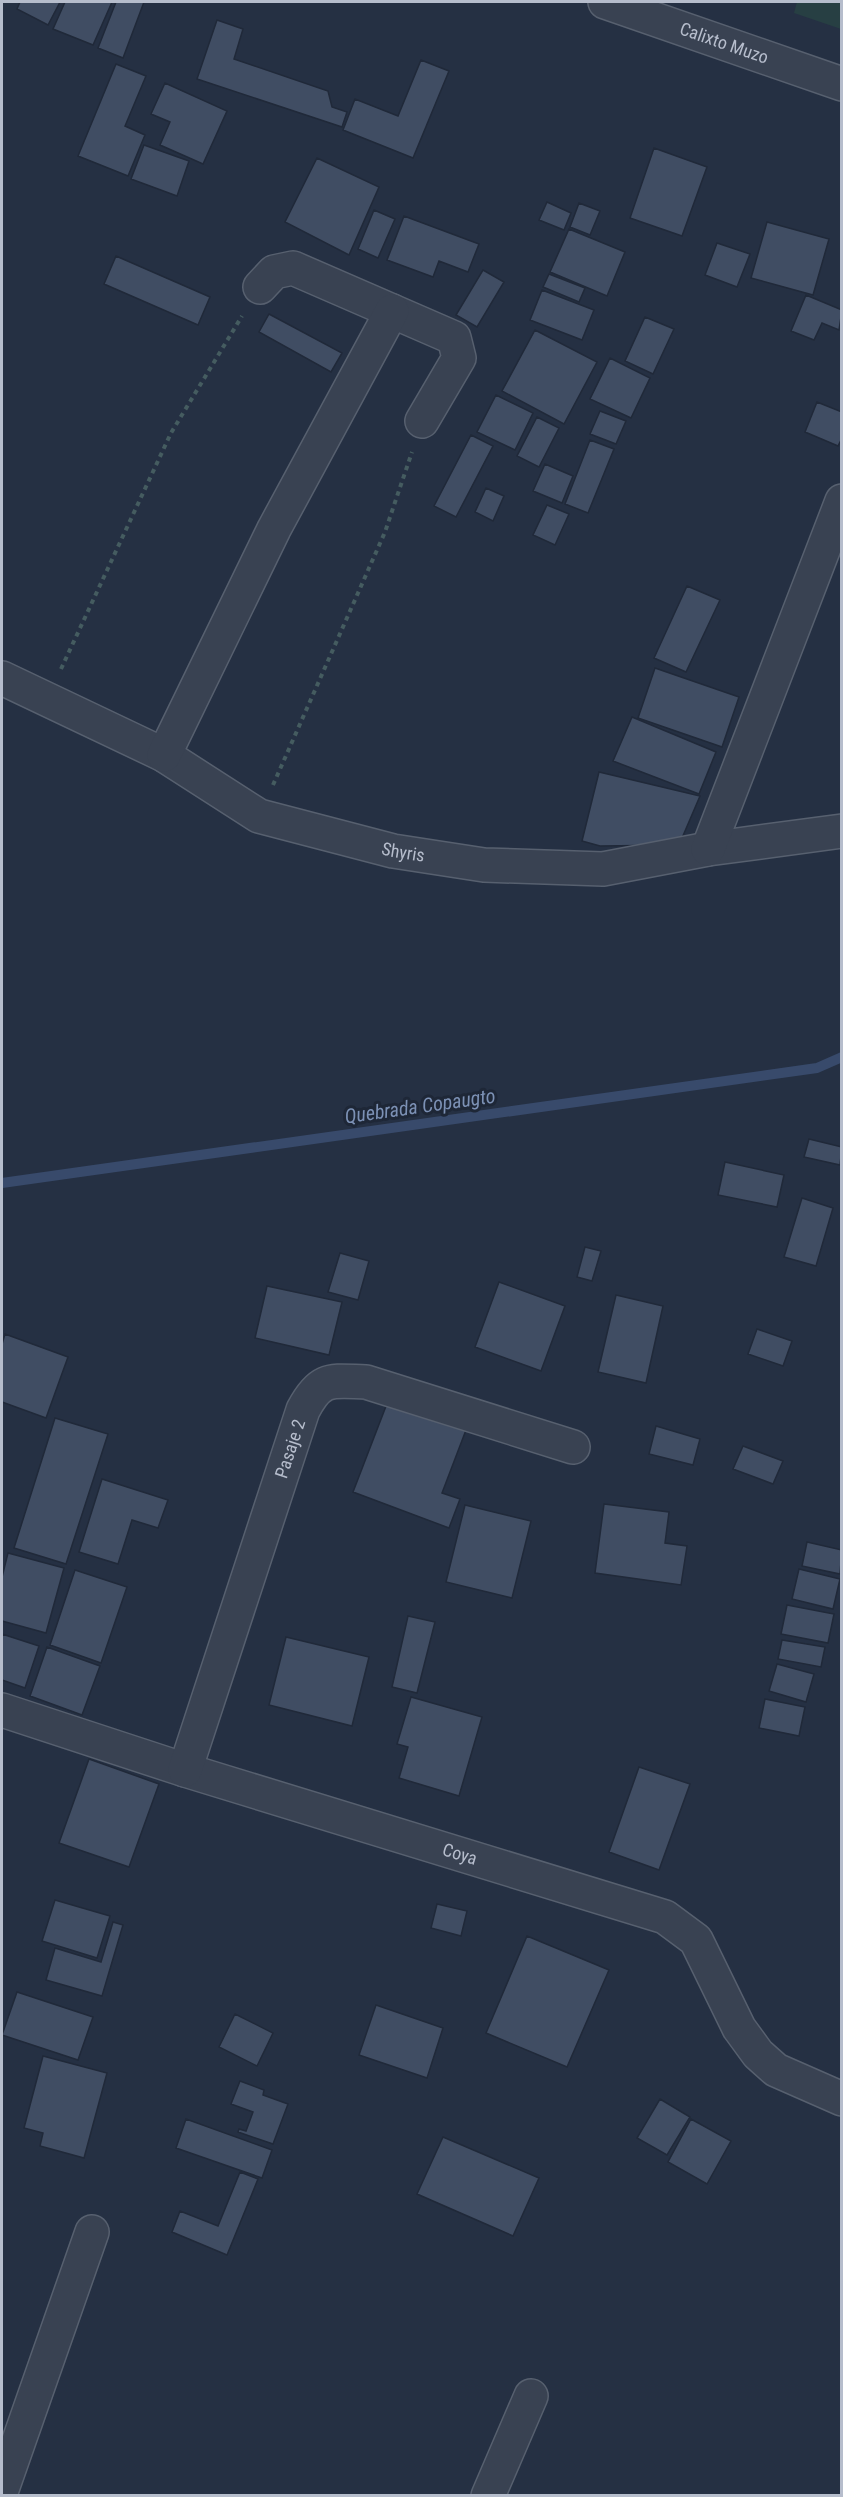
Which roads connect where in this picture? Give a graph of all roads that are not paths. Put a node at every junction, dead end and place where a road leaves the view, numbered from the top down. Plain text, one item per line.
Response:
1 (605, 2) edge
2 (842, 84) edge
3 (260, 287) road end
4 (392, 311) junction
5 (422, 421) road end
6 (842, 501) edge
7 (2, 678) edge
8 (164, 755) junction
9 (842, 831) edge
10 (708, 849) junction
11 (573, 1448) dead end
12 (2, 1710) edge
13 (185, 1770) junction
14 (842, 2099) edge
15 (92, 2232) dead end
16 (531, 2396) dead end
17 (2, 2489) edge
18 (488, 2496) edge

1 - 2 street, Calixto Muzo
3 - 4 street
4 - 5 street
4 - 8 street
6 - 10 street
7 - 8 street, Shyris
8 - 10 street, Shyris
9 - 10 street, Shyris
11 - 13 street, Pasaje 2
12 - 13 street, Coya
13 - 14 street, Coya
15 - 17 street
16 - 18 street

